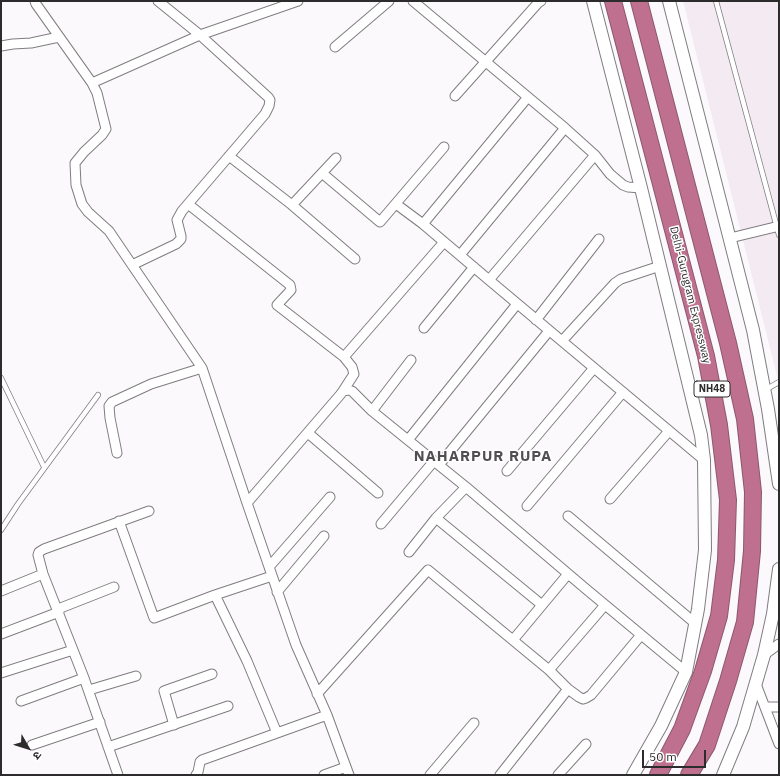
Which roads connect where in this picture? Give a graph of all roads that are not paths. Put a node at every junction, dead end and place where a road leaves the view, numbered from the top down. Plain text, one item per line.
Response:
1 (34, 1) edge
2 (158, 1) edge
3 (298, 1) edge
4 (389, 1) edge
5 (413, 1) edge
6 (542, 1) edge
7 (593, 1) edge
8 (613, 1) edge
9 (639, 1) edge
10 (669, 1) edge
11 (716, 1) edge
12 (200, 35) junction
13 (59, 37) junction
14 (1, 46) edge
15 (334, 47) dead end
16 (486, 62) junction
17 (92, 83) junction
18 (455, 96) dead end
19 (528, 97) junction
20 (565, 128) junction
21 (444, 147) dead end
22 (595, 155) junction
23 (229, 156) junction
24 (336, 158) dead end
25 (322, 173) junction
26 (641, 188) junction
27 (188, 204) junction
28 (396, 204) junction
29 (292, 205) junction
30 (423, 224) junction
31 (778, 229) edge
32 (730, 238) junction
33 (599, 239) dead end
34 (444, 242) junction
35 (460, 255) junction
36 (355, 259) dead end
37 (132, 265) junction
38 (660, 266) junction
39 (474, 267) junction
40 (489, 280) junction
41 (517, 304) junction
42 (536, 320) junction
43 (424, 328) dead end
44 (550, 331) junction
45 (562, 342) junction
46 (344, 357) junction
47 (411, 360) dead end
48 (202, 368) junction
49 (594, 368) junction
50 (1, 378) edge
51 (779, 382) edge
52 (765, 390) junction
53 (343, 391) junction
54 (623, 392) junction
55 (98, 395) dead end
56 (372, 411) junction
57 (669, 431) junction
58 (308, 433) junction
59 (408, 440) junction
60 (117, 452) dead end
61 (704, 460) junction
62 (436, 463) junction
63 (44, 467) junction
64 (507, 471) dead end
65 (779, 484) edge
66 (466, 487) junction
67 (378, 493) dead end
68 (330, 497) dead end
69 (610, 499) dead end
70 (247, 503) junction
71 (527, 506) dead end
72 (149, 511) dead end
73 (568, 516) dead end
74 (436, 518) junction
75 (119, 522) junction
76 (381, 524) dead end
77 (1, 530) edge
78 (324, 536) dead end
79 (409, 552) dead end
80 (779, 569) edge
81 (270, 572) junction
82 (43, 574) junction
83 (568, 574) junction
84 (114, 588) dead end
85 (1, 591) edge
86 (277, 592) junction
87 (215, 595) junction
88 (542, 604) junction
89 (605, 605) junction
90 (58, 611) junction
91 (696, 624) junction
92 (1, 634) edge
93 (641, 635) junction
94 (513, 640) junction
95 (779, 644) edge
96 (73, 650) junction
97 (764, 655) junction
98 (549, 670) junction
99 (686, 672) junction
100 (1, 673) edge
101 (212, 674) dead end
102 (136, 676) dead end
103 (84, 678) junction
104 (756, 684) junction
105 (568, 688) junction
106 (89, 690) junction
107 (318, 694) junction
108 (21, 701) dead end
109 (228, 706) dead end
110 (765, 707) junction
111 (779, 707) edge
112 (327, 714) junction
113 (100, 722) junction
114 (474, 723) dead end
115 (174, 725) junction
116 (277, 733) junction
117 (586, 744) dead end
118 (779, 744) edge
119 (32, 745) dead end
120 (108, 747) junction
121 (348, 771) edge
122 (114, 774) edge
123 (196, 775) edge
124 (324, 775) edge
125 (430, 775) edge
126 (500, 775) edge
127 (558, 775) edge
128 (633, 775) edge
129 (658, 775) edge
130 (689, 775) edge
131 (723, 775) edge

1 - 13 street
2 - 12 street
3 - 12 street
4 - 15 street
5 - 16 street
6 - 16 street
7 - 26 main road
8 - 129 highway, Delhi-Gurugram Expressway / NH48
9 - 130 highway, NH48
10 - 32 main road
11 - 31 lane
12 - 17 street
12 - 23 street
13 - 14 street
13 - 17 street
16 - 18 street
16 - 19 street
17 - 37 street
19 - 20 street
19 - 30 street
20 - 22 street
20 - 35 street
21 - 28 street
22 - 26 street
22 - 40 street
23 - 27 street
23 - 29 street
24 - 25 street
25 - 28 street
25 - 29 street
26 - 38 main road
27 - 37 street
27 - 46 street
28 - 30 street
29 - 36 street
30 - 34 street
31 - 32 street
32 - 52 main road
33 - 42 street
34 - 35 street
34 - 46 street
35 - 39 street
37 - 48 street
38 - 45 street
38 - 61 main road
39 - 40 street
39 - 43 street
40 - 41 street
41 - 42 street
41 - 59 street
42 - 44 street
44 - 45 street
44 - 62 street
45 - 49 street
46 - 53 street
47 - 56 street
48 - 60 street
48 - 70 street
49 - 54 street
49 - 64 street
50 - 63 lane
51 - 52 lane
52 - 65 main road
53 - 56 street
53 - 58 street
54 - 57 street
54 - 71 street
55 - 63 lane
56 - 59 street
57 - 61 street
57 - 69 street
58 - 67 street
58 - 70 street
59 - 62 street
61 - 91 main road
62 - 66 street
62 - 76 street
63 - 77 lane
66 - 74 street
66 - 83 street
68 - 81 street
70 - 81 street
72 - 75 street
73 - 91 street
74 - 79 street
74 - 88 street
75 - 82 street
75 - 87 street
78 - 86 street
80 - 97 main road
81 - 86 street
81 - 87 street
82 - 85 street
82 - 90 street
83 - 88 street
83 - 89 street
84 - 90 street
86 - 107 street
87 - 116 street
88 - 94 street
89 - 93 street
89 - 98 street
90 - 92 street
90 - 96 street
91 - 99 main road
93 - 99 street
93 - 105 street
94 - 98 street
94 - 107 street
95 - 97 street
96 - 100 street
96 - 103 street
97 - 104 main road
98 - 105 street
99 - 128 main road
101 - 115 street
102 - 106 street
103 - 106 street
103 - 108 street
104 - 110 street
104 - 131 main road
105 - 126 street
106 - 113 street
107 - 112 street
109 - 115 street
110 - 111 street
110 - 118 street
112 - 116 street
112 - 121 street
113 - 119 street
113 - 120 street
114 - 125 street
115 - 120 street
116 - 123 street
117 - 127 street
120 - 122 street
121 - 124 street

